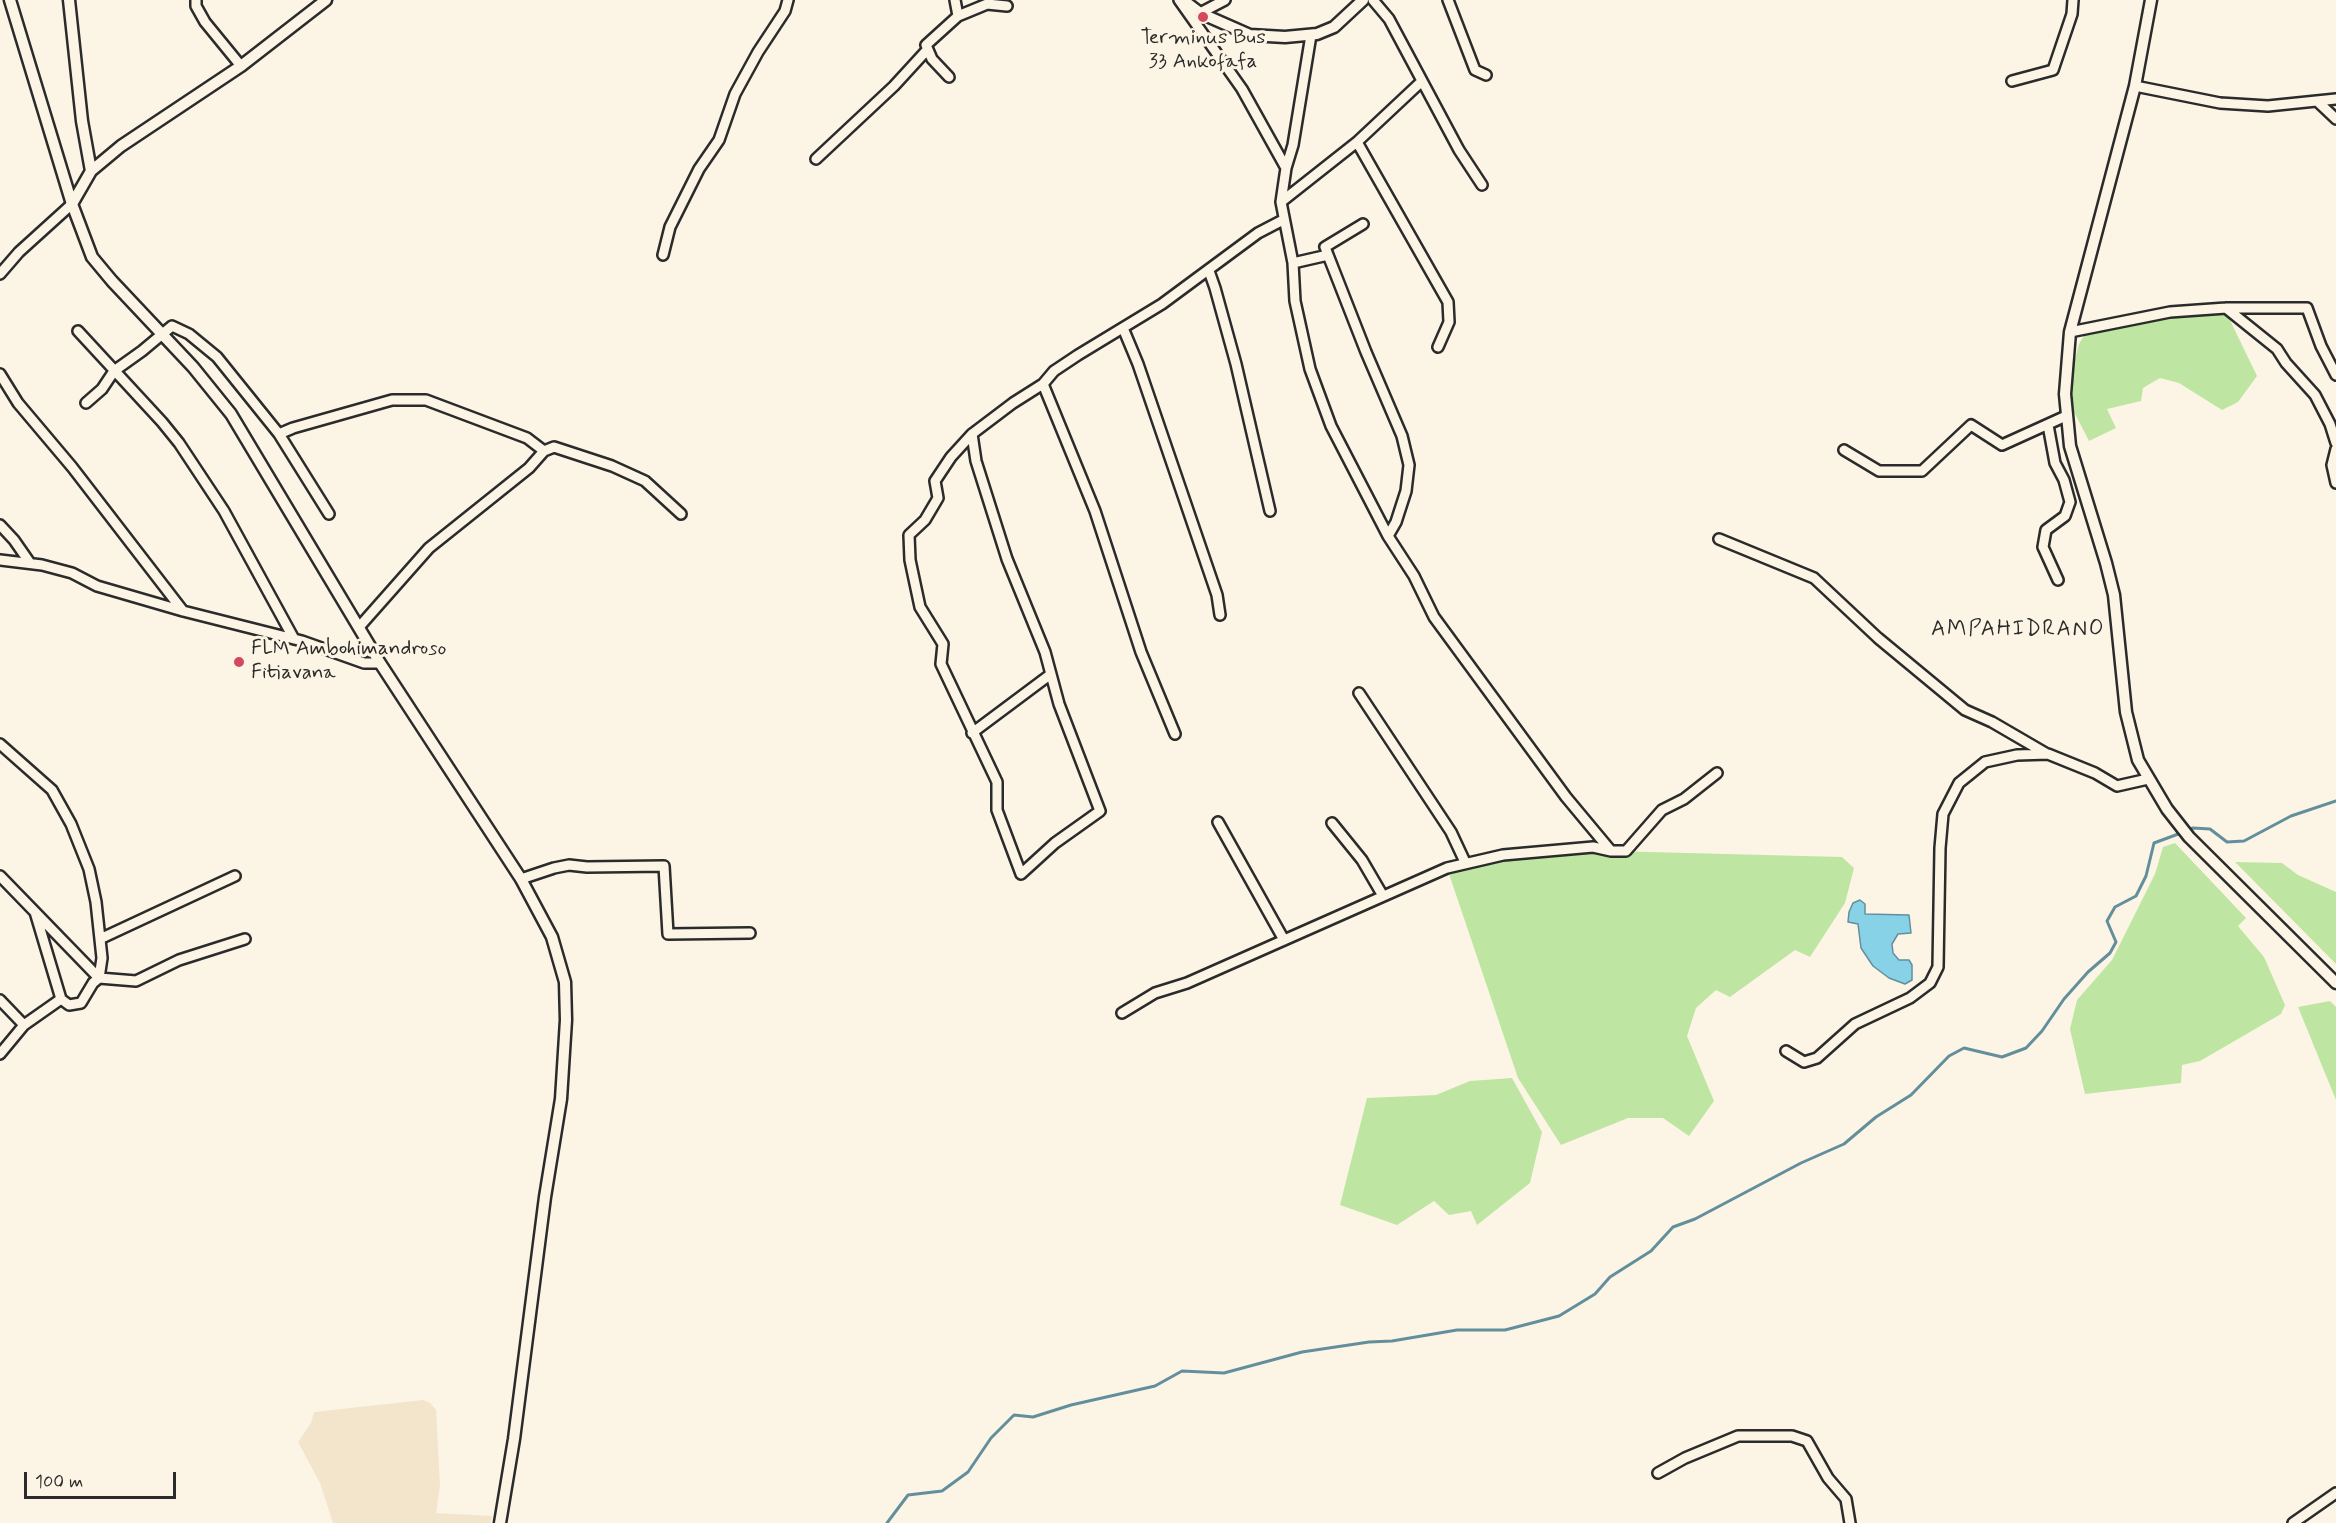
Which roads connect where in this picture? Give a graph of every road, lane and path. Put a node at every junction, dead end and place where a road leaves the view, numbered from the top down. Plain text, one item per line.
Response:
1 (10, 0) edge
2 (69, 0) edge
3 (196, 0) edge
4 (326, 0) edge
5 (789, 0) edge
6 (955, 0) edge
7 (1181, 0) edge
8 (1225, 0) edge
9 (1363, 0) edge
10 (1373, 0) edge
11 (1448, 0) edge
12 (2073, 0) edge
13 (2151, 0) edge
14 (1007, 6) dead end
15 (1200, 13) junction
16 (958, 16) junction
17 (1311, 35) junction
18 (927, 50) junction
19 (241, 66) junction
20 (1486, 75) dead end
21 (949, 77) dead end
22 (2012, 81) dead end
23 (1421, 82) junction
24 (2135, 86) junction
25 (2336, 99) edge
26 (2317, 101) junction
27 (2336, 119) edge
28 (1357, 142) junction
29 (816, 159) dead end
30 (1286, 168) junction
31 (91, 171) junction
32 (1482, 185) dead end
33 (1281, 202) junction
34 (72, 204) junction
35 (1283, 220) junction
36 (1363, 224) dead end
37 (663, 255) dead end
38 (1328, 255) junction
39 (1293, 263) junction
40 (1209, 271) junction
41 (0, 274) edge
42 (2226, 308) junction
43 (1123, 328) junction
44 (78, 331) dead end
45 (2070, 332) junction
46 (162, 333) junction
47 (1438, 347) dead end
48 (114, 371) junction
49 (0, 374) edge
50 (2336, 375) edge
51 (1043, 384) junction
52 (86, 403) dead end
53 (2066, 416) junction
54 (2048, 425) junction
55 (279, 434) junction
56 (972, 434) junction
57 (2336, 443) edge
58 (2336, 449) edge
59 (1844, 450) dead end
60 (544, 451) junction
61 (2336, 483) edge
62 (1270, 511) dead end
63 (329, 514) dead end
64 (681, 514) dead end
65 (0, 525) edge
66 (1388, 536) junction
67 (1719, 539) dead end
68 (0, 560) edge
69 (30, 563) junction
70 (2058, 580) dead end
71 (183, 611) junction
72 (1220, 615) dead end
73 (360, 626) junction
74 (294, 639) junction
75 (380, 663) junction
76 (1051, 674) junction
77 (1359, 693) dead end
78 (972, 733) junction
79 (1175, 734) dead end
80 (0, 744) edge
81 (2048, 754) junction
82 (1718, 773) dead end
83 (2148, 779) junction
84 (1218, 822) dead end
85 (1332, 823) dead end
86 (1611, 851) junction
87 (1465, 862) junction
88 (0, 876) edge
89 (235, 876) dead end
90 (521, 879) junction
91 (1383, 896) junction
92 (35, 912) junction
93 (750, 933) dead end
94 (102, 938) junction
95 (245, 939) dead end
96 (1284, 940) junction
97 (99, 978) junction
98 (2336, 983) edge
99 (61, 999) junction
100 (0, 1000) edge
101 (1122, 1013) dead end
102 (24, 1025) junction
103 (1786, 1051) dead end
104 (0, 1054) edge
105 (1658, 1473) dead end
106 (2336, 1492) edge
107 (500, 1523) edge
108 (1850, 1523) edge
109 (2293, 1523) edge

1 - 34 street
2 - 31 street
3 - 19 street
4 - 19 street
5 - 37 street
6 - 16 street
7 - 15 street
7 - 30 street
8 - 15 street
9 - 17 street
10 - 23 street
11 - 20 street
12 - 22 street
13 - 24 street
14 - 16 street
15 - 17 street
16 - 18 street
17 - 30 street
18 - 21 street
18 - 29 street
19 - 31 street
23 - 28 street
23 - 32 street
24 - 26 street
24 - 45 street
25 - 26 street
26 - 27 street
28 - 33 street
28 - 47 street
30 - 33 street
31 - 34 street
33 - 35 street
34 - 41 street
34 - 46 street
35 - 39 street
35 - 40 street
36 - 38 street
38 - 39 street
38 - 66 street
39 - 66 street
40 - 43 street
40 - 62 street
42 - 45 street
42 - 50 street
42 - 57 street
43 - 51 street
43 - 72 street
44 - 48 street
45 - 53 street
46 - 48 street
46 - 55 street
46 - 73 street
48 - 52 street
48 - 74 street
49 - 71 street
51 - 56 street
51 - 79 street
53 - 54 street
53 - 83 street
54 - 59 street
54 - 70 street
55 - 60 street
55 - 63 street
56 - 76 street
56 - 78 street
58 - 61 street
60 - 64 street
60 - 73 street
65 - 69 street
66 - 86 street
67 - 81 street
68 - 69 street
69 - 71 street
71 - 74 street
73 - 75 street
74 - 75 street
75 - 90 street
76 - 78 street
76 - 78 street
77 - 87 street
80 - 94 street
81 - 83 street
81 - 103 street
82 - 86 street
83 - 98 street
84 - 96 street
85 - 91 street
86 - 87 street
87 - 91 street
88 - 92 street
89 - 94 street
90 - 93 street
90 - 107 street
91 - 96 street
92 - 97 street
92 - 99 street
94 - 97 street
95 - 97 street
96 - 101 street
97 - 99 street
99 - 102 street
100 - 102 street
102 - 104 street
105 - 108 street
106 - 109 street

